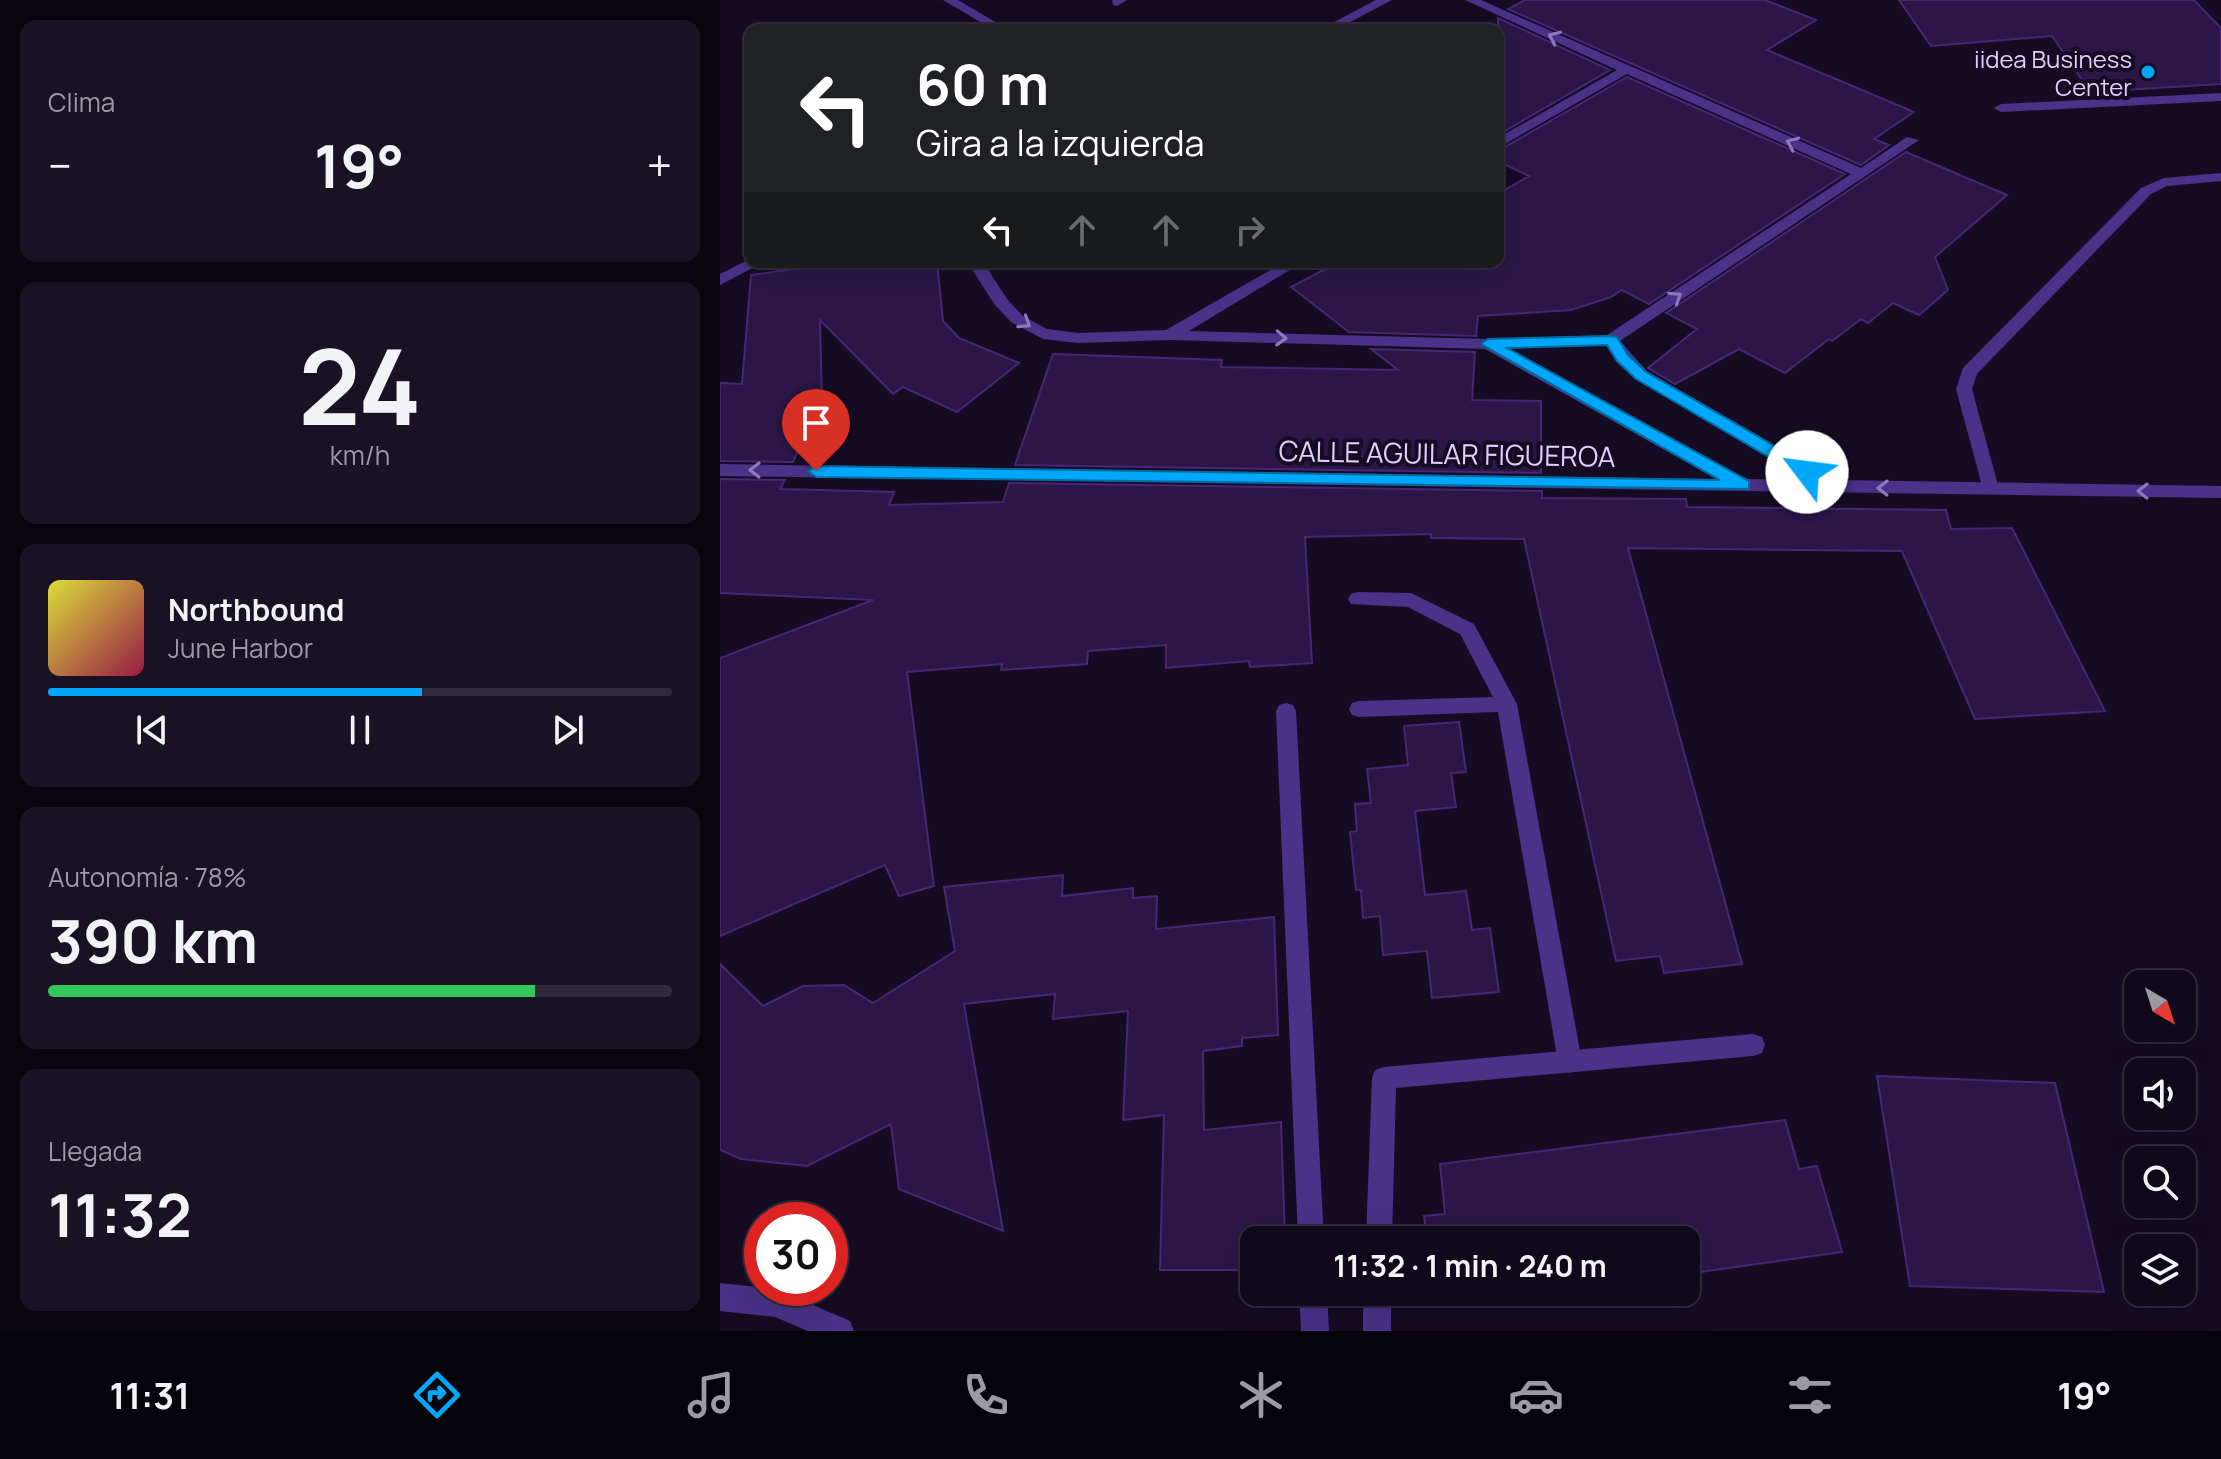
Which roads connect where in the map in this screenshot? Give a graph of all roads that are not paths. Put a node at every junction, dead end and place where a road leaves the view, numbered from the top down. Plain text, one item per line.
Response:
1 (949, 0) edge
2 (1386, 0) edge
3 (1471, 0) edge
4 (992, 24) edge
5 (1337, 24) edge
6 (1627, 69) junction
7 (2221, 97) edge
8 (2001, 108) dead end
9 (1912, 140) dead end
10 (1504, 141) edge
11 (1863, 174) junction
12 (2221, 177) edge
13 (744, 268) edge
14 (980, 268) edge
15 (1285, 268) edge
16 (720, 280) edge
17 (1171, 335) junction
18 (1611, 340) junction
19 (1488, 344) junction
20 (720, 470) edge
21 (1743, 485) junction
22 (1834, 487) junction
23 (1990, 489) junction
24 (2221, 492) edge
25 (1358, 599) dead end
26 (1507, 704) junction
27 (1359, 709) dead end
28 (1286, 711) dead end
29 (1753, 1045) dead end
30 (1570, 1062) junction
31 (1310, 1226) edge
32 (1379, 1226) edge
33 (720, 1297) edge
34 (1314, 1306) edge
35 (1377, 1306) edge
36 (840, 1331) edge
37 (1315, 1331) edge
38 (1377, 1331) edge

1 - 4 street
2 - 5 street
6 -> 3 street
6 - 10 street
11 -> 6 street
7 - 8 street
9 - 11 street
18 -> 11 street
12 - 23 street
13 - 16 street
14 -> 17 street
15 - 17 street
17 -> 19 street
18 - 19 street
18 - 22 street
19 - 21 street
21 -> 20 street, CALLE AGUILAR FIGUEROA
21 - 22 street, CALLE AGUILAR FIGUEROA
23 -> 22 street, CALLE AGUILAR FIGUEROA
24 -> 23 street, CALLE AGUILAR FIGUEROA
25 - 26 street
26 - 27 street
26 - 30 street
28 - 31 street
29 - 30 street
30 - 32 street
33 - 36 street
34 - 37 street
35 - 38 street

